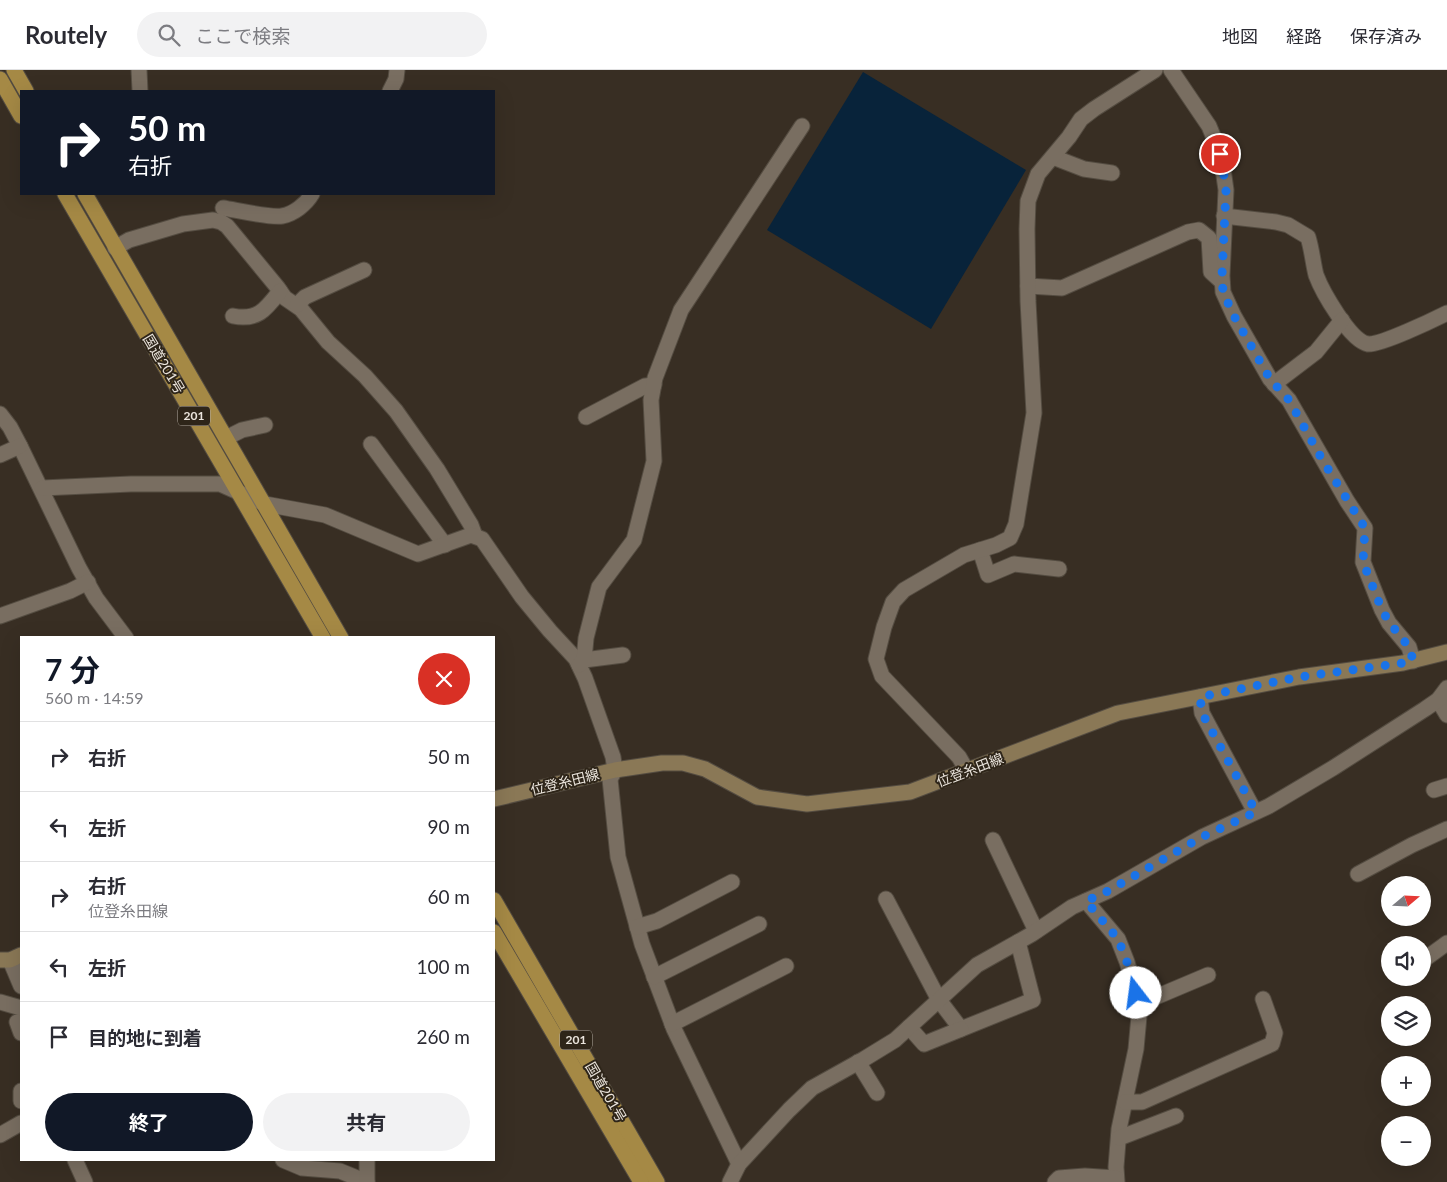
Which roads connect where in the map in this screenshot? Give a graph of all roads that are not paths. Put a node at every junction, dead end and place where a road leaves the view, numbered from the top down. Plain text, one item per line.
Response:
1 (14, 70) edge
2 (140, 70) edge
3 (397, 70) edge
4 (1154, 70) edge
5 (1171, 70) edge
6 (0, 79) edge
7 (25, 90) edge
8 (140, 90) edge
9 (390, 90) edge
10 (20, 114) edge
11 (802, 126) dead end
12 (1052, 157) junction
13 (1112, 173) dead end
14 (66, 195) edge
15 (86, 195) edge
16 (312, 195) edge
17 (222, 208) edge
18 (1224, 216) junction
19 (116, 248) junction
20 (364, 270) dead end
21 (1222, 282) junction
22 (1028, 286) junction
23 (280, 291) junction
24 (297, 305) junction
25 (1447, 314) edge
26 (233, 316) dead end
27 (1342, 320) junction
28 (1274, 384) junction
29 (654, 385) junction
30 (0, 414) edge
31 (586, 417) dead end
32 (265, 425) dead end
33 (226, 438) junction
34 (370, 444) dead end
35 (20, 446) junction
36 (0, 455) edge
37 (42, 488) junction
38 (239, 491) junction
39 (265, 504) junction
40 (474, 536) junction
41 (445, 544) junction
42 (980, 550) junction
43 (1059, 569) dead end
44 (88, 582) junction
45 (0, 616) edge
46 (124, 636) edge
47 (321, 636) edge
48 (340, 636) edge
49 (1447, 652) edge
50 (623, 656) dead end
51 (1413, 660) junction
52 (582, 662) junction
53 (1447, 688) edge
54 (1200, 697) junction
55 (1438, 700) junction
56 (1447, 715) edge
57 (615, 770) junction
58 (968, 771) junction
59 (495, 799) edge
60 (1256, 812) junction
61 (1447, 829) edge
62 (992, 840) dead end
63 (1358, 874) dead end
64 (732, 882) dead end
65 (886, 900) dead end
66 (1086, 901) junction
67 (495, 902) edge
68 (758, 924) dead end
69 (637, 927) junction
70 (1036, 931) junction
71 (495, 934) edge
72 (1018, 942) junction
73 (1447, 943) edge
74 (1431, 955) edge
75 (10, 958) edge
76 (786, 966) dead end
77 (1208, 975) dead end
78 (654, 977) junction
79 (20, 983) edge
80 (1263, 999) dead end
81 (938, 1000) junction
82 (0, 1002) edge
83 (1138, 1005) junction
84 (20, 1021) edge
85 (672, 1024) junction
86 (909, 1027) junction
87 (961, 1029) junction
88 (858, 1062) junction
89 (877, 1093) dead end
90 (1125, 1102) junction
91 (1176, 1116) dead end
92 (20, 1124) edge
93 (0, 1135) edge
94 (1119, 1138) junction
95 (75, 1161) edge
96 (285, 1161) edge
97 (367, 1161) edge
98 (739, 1164) junction
99 (1117, 1180) edge
100 (363, 1181) edge
101 (85, 1182) edge
102 (641, 1182) edge
103 (657, 1182) edge
104 (730, 1182) edge
105 (1055, 1182) edge

1 - 7 highway
2 - 8 street
3 - 9 street
4 - 12 street
5 - 18 street
6 - 10 highway
11 - 29 street
12 - 13 street
12 - 22 street
14 - 38 highway, 国道201号 / 201
15 - 19 highway, 国道201号 / 201
16 - 17 street
17 - 19 street
17 - 23 street
18 - 21 street
18 - 27 street
19 - 33 highway, 国道201号 / 201
20 - 24 street
21 - 22 street
21 - 28 street
22 - 42 street
23 - 24 street
23 - 26 street
24 - 40 street
25 - 27 street
27 - 28 street
28 - 51 street
29 - 31 street
29 - 52 street
30 - 35 street
32 - 33 street
33 - 39 highway, 国道201号 / 201
34 - 41 street
35 - 36 street
35 - 37 street
37 - 38 street
37 - 44 street
38 - 39 street
38 - 47 highway, 国道201号 / 201
39 - 41 street
39 - 48 highway, 国道201号 / 201
40 - 41 street
40 - 52 street
42 - 43 street
42 - 58 street
44 - 45 street
44 - 46 street
49 - 51 main road, 位登糸田線
50 - 52 street
51 - 54 main road, 位登糸田線
52 - 57 street
53 - 55 street
54 - 58 main road, 位登糸田線
54 - 60 street
55 - 56 street
55 - 60 street
57 - 58 main road, 位登糸田線
57 - 59 main road, 位登糸田線
57 - 69 street
60 - 66 street
61 - 63 street
62 - 70 street
64 - 69 street
65 - 81 street
66 - 70 street
66 - 83 street
67 - 103 highway, 国道201号 / 201
68 - 78 street
69 - 78 street
70 - 72 street
71 - 102 highway, 国道201号 / 201
72 - 81 street
72 - 87 street
73 - 74 street
75 - 79 street
76 - 85 street
77 - 83 street
78 - 85 street
80 - 90 street
81 - 86 street
81 - 87 street
82 - 84 street
83 - 90 street
85 - 98 street
86 - 87 street
86 - 88 street
88 - 89 street
88 - 98 street
90 - 94 street
91 - 94 street
92 - 93 street
94 - 99 street
95 - 101 street
96 - 100 street
97 - 100 street
98 - 104 street
99 - 105 street

